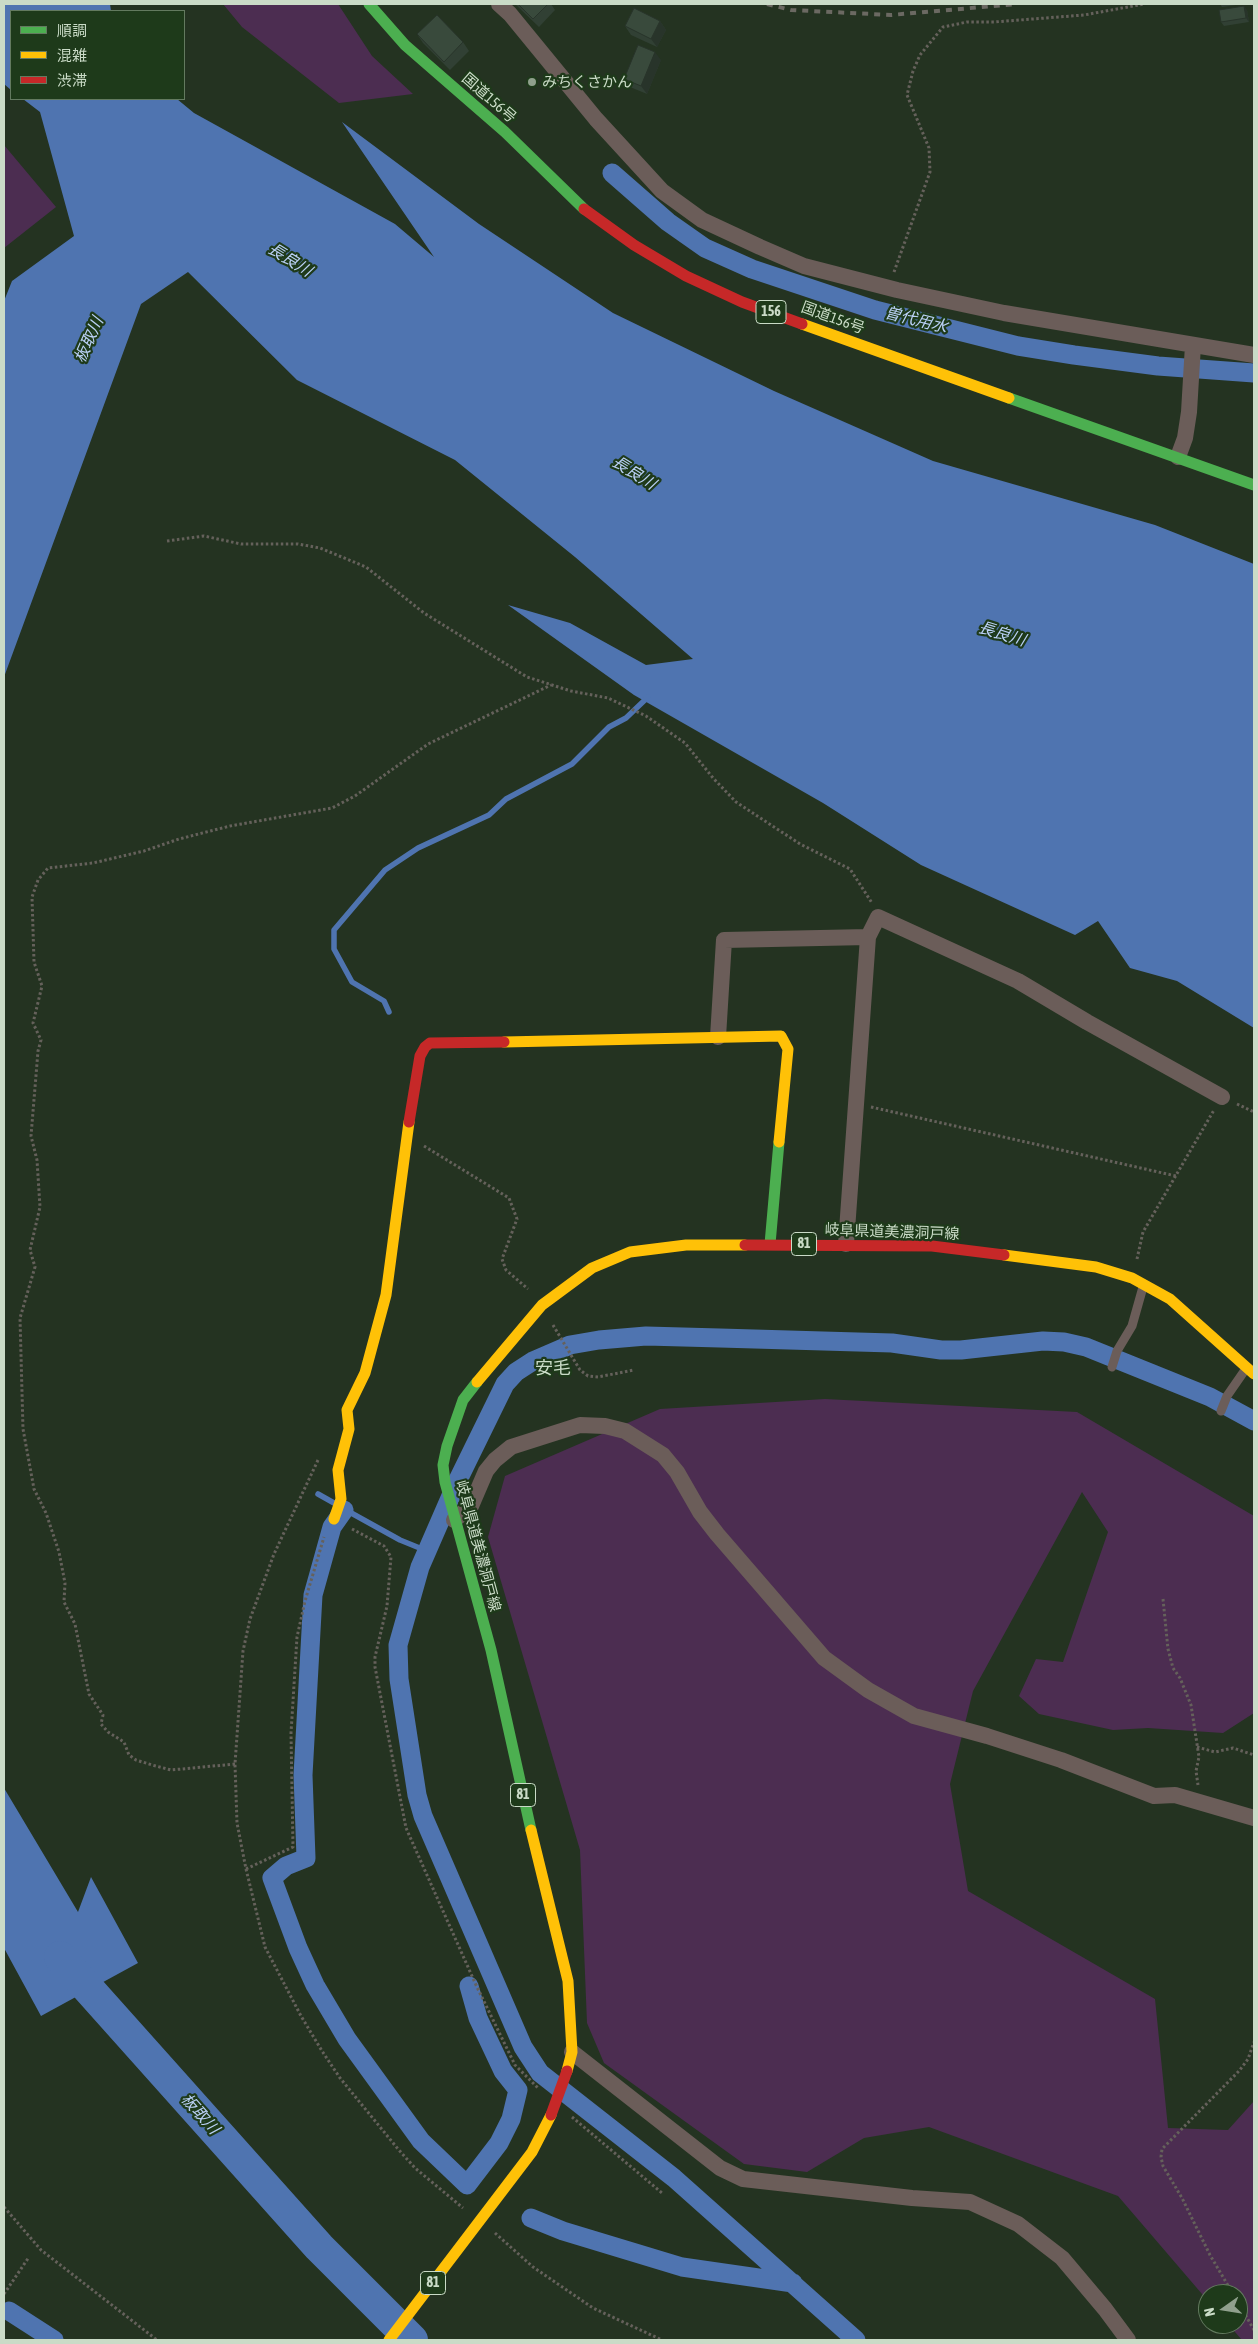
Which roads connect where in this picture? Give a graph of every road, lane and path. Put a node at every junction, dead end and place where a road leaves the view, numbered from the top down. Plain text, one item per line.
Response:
1 (369, 4) edge
2 (499, 4) edge
3 (1144, 4) edge
4 (889, 288) junction
5 (1193, 352) junction
6 (1254, 355) edge
7 (1178, 458) junction
8 (1254, 485) edge
9 (167, 541) dead end
10 (551, 685) junction
11 (878, 917) junction
12 (868, 938) junction
13 (718, 1036) junction
14 (1222, 1097) junction
15 (856, 1103) junction
16 (1254, 1112) edge
17 (406, 1137) junction
18 (1176, 1176) junction
19 (770, 1244) junction
20 (846, 1244) junction
21 (1132, 1278) junction
22 (1143, 1284) junction
23 (541, 1306) junction
24 (1112, 1367) dead end
25 (634, 1370) dead end
26 (1250, 1370) edge
27 (1221, 1410) dead end
28 (320, 1455) dead end
29 (454, 1516) junction
30 (334, 1519) junction
31 (1164, 1599) dead end
32 (1197, 1746) junction
33 (1254, 1755) edge
34 (236, 1764) junction
35 (1201, 1802) junction
36 (1254, 1818) edge
37 (246, 1869) junction
38 (1254, 2042) edge
39 (572, 2052) junction
40 (541, 2090) dead end
41 (568, 2113) dead end
42 (662, 2193) dead end
43 (4, 2207) edge
44 (479, 2223) junction
45 (28, 2257) dead end
46 (1227, 2284) edge
47 (4, 2294) edge
48 (157, 2340) edge
49 (389, 2340) edge
50 (662, 2340) edge
51 (1128, 2340) edge

1 - 7 main road, 国道156号 / 156
2 - 4 street
3 - 4 path
4 - 5 street
5 - 6 street
5 - 7 street
7 - 8 main road, 国道156号 / 156
9 - 10 path
10 - 11 path
10 - 34 path
11 - 12 street
11 - 14 street
12 - 13 street
12 - 15 street
13 - 17 main road
13 - 19 main road
14 - 16 path
14 - 18 path
15 - 18 path
15 - 20 street
17 - 23 path
17 - 30 main road
18 - 21 path
19 - 20 main road, 岐阜県道美濃洞戸線 / 81
19 - 23 main road, 岐阜県道美濃洞戸線 / 81
20 - 21 main road, 岐阜県道美濃洞戸線 / 81
21 - 22 main road, 岐阜県道美濃洞戸線 / 81
22 - 24 lane
22 - 26 main road, 岐阜県道美濃洞戸線 / 81
23 - 25 path
23 - 29 main road, 岐阜県道美濃洞戸線 / 81
26 - 27 lane
28 - 34 path
29 - 35 street
29 - 39 main road, 岐阜県道美濃洞戸線 / 81
30 - 37 path
30 - 40 path
31 - 32 path
32 - 33 path
32 - 35 path
34 - 37 path
35 - 36 street
37 - 44 path
38 - 46 path
39 - 44 main road, 岐阜県道美濃洞戸線 / 81, bridge
39 - 51 street
41 - 42 path
43 - 48 path
44 - 49 main road, 81
44 - 50 path
45 - 47 path

